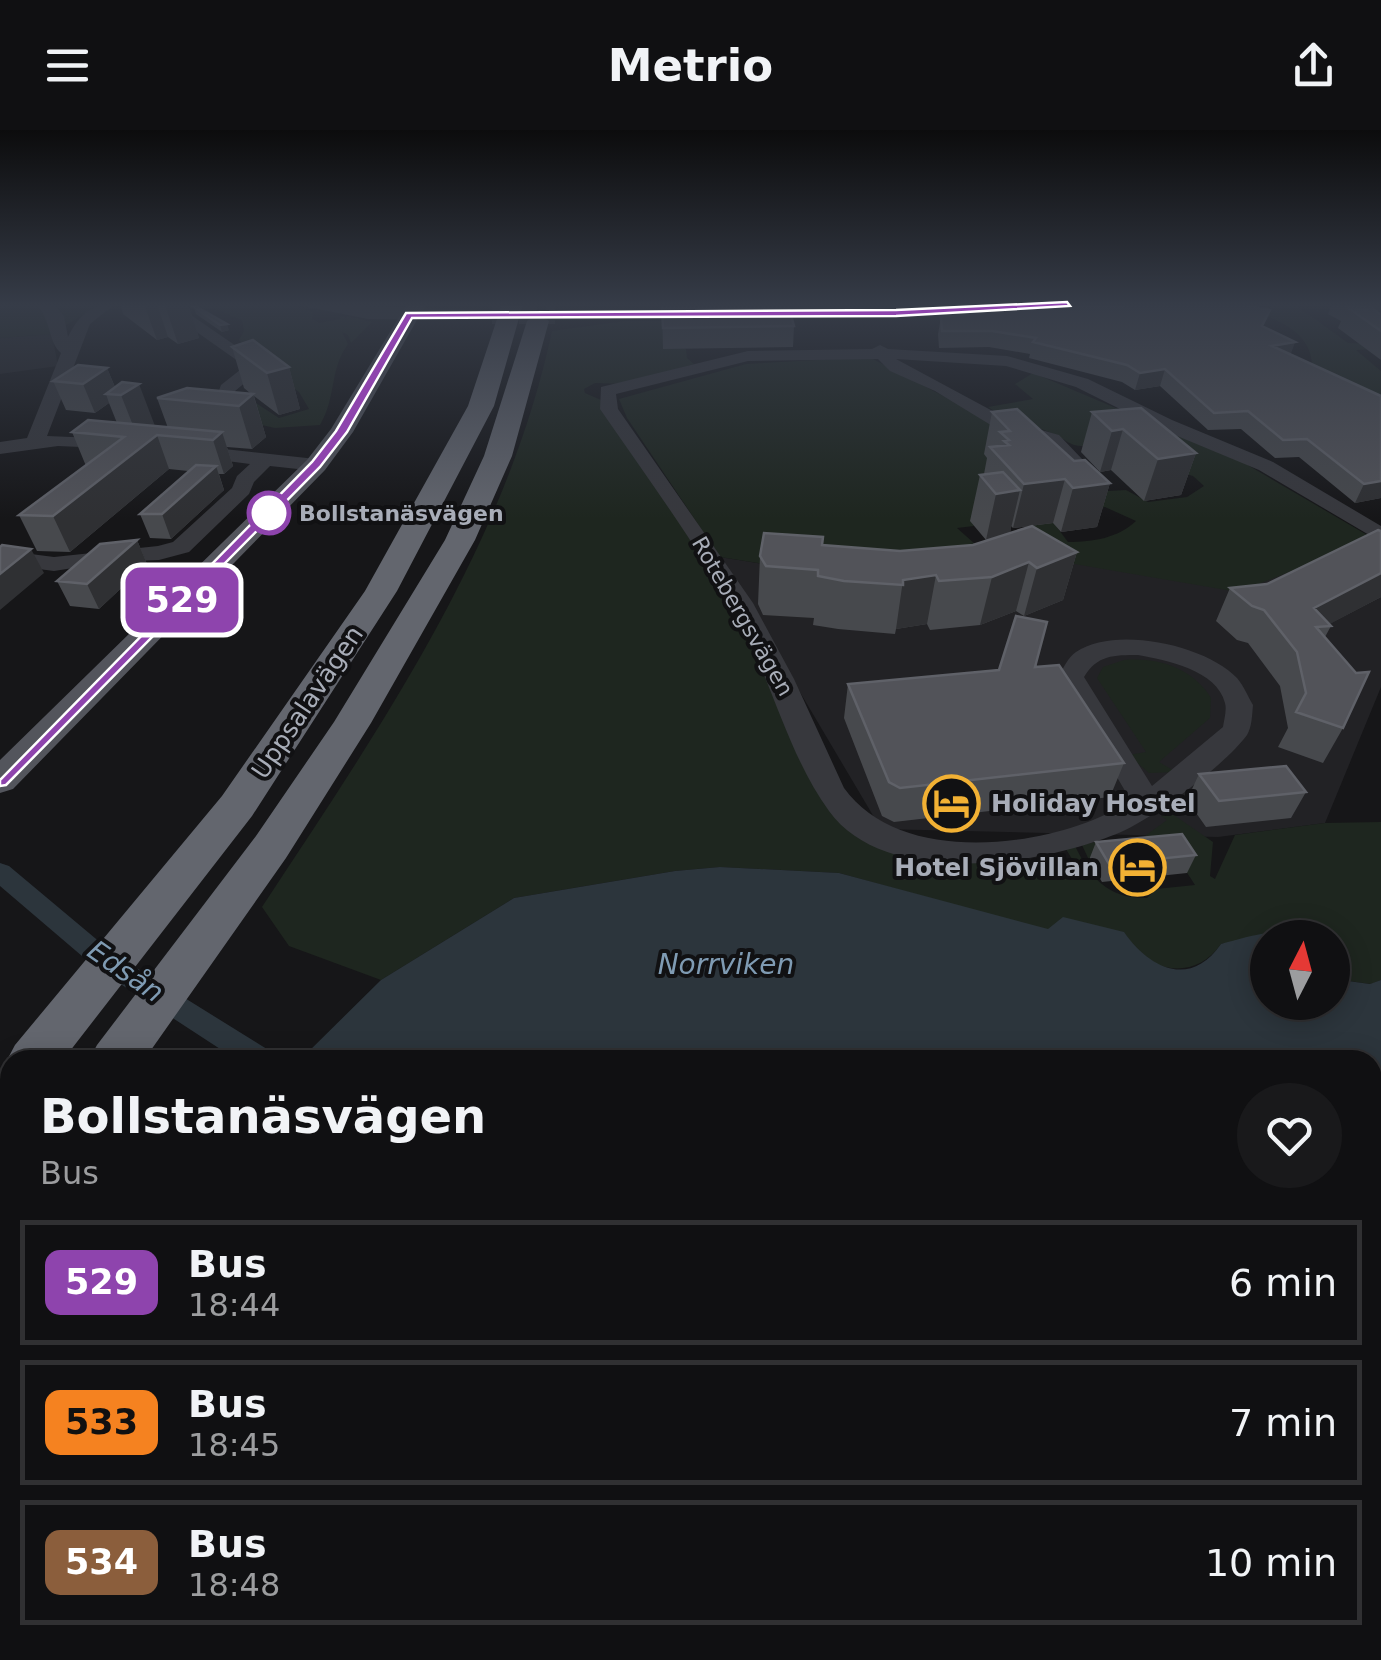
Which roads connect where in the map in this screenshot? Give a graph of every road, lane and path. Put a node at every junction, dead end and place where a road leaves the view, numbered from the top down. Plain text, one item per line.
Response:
1 (60, 375) edge
2 (243, 375) edge
3 (374, 375) edge
4 (488, 375) edge
5 (526, 375) edge
6 (668, 375) edge
7 (910, 375) edge
8 (1063, 375) edge
9 (184, 426) edge
10 (37, 436) junction
11 (0, 448) edge
12 (1066, 451) edge
13 (266, 459) junction
14 (316, 465) junction
15 (1381, 535) edge
16 (0, 557) edge
17 (0, 780) edge
18 (1146, 801) junction
19 (42, 1050) edge
20 (124, 1050) edge

1 - 10 street
2 - 9 street
3 - 14 main road
4 - 19 highway, Uppsalavägen
5 - 20 highway, Uppsalavägen
6 - 18 street, Rotebergsvägen
7 - 12 street
8 - 15 street, Rotebergsvägen
10 - 11 street
10 - 13 street
13 - 14 street
13 - 16 street
14 - 17 main road
18 - 18 street, Rotebergsvägen

